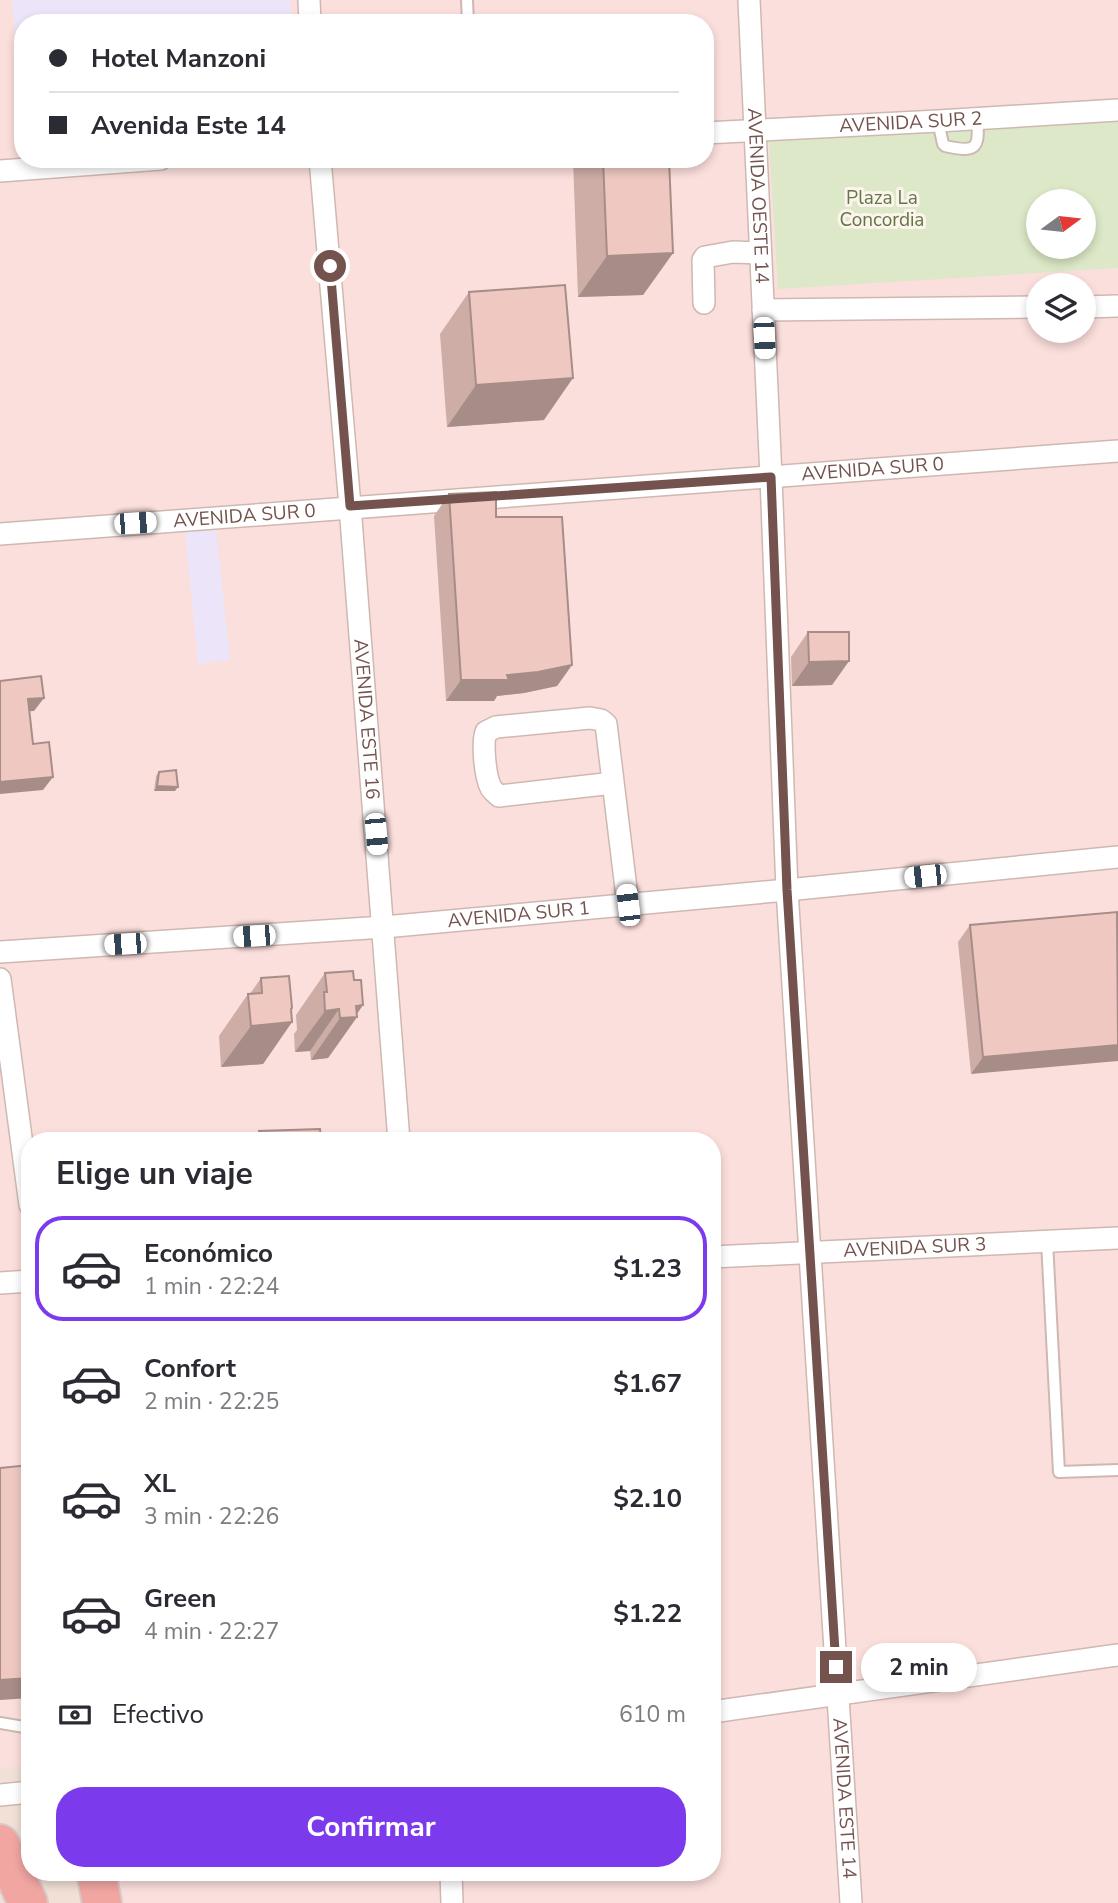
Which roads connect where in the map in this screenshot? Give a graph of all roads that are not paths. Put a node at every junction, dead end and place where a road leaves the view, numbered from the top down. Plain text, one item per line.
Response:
1 (749, 0) edge
2 (1118, 110) edge
3 (977, 118) junction
4 (938, 121) junction
5 (754, 130) junction
6 (714, 132) edge
7 (40, 168) edge
8 (321, 168) edge
9 (0, 171) edge
10 (760, 253) junction
11 (704, 303) dead end
12 (1118, 306) edge
13 (1026, 307) edge
14 (1096, 307) edge
15 (763, 310) junction
16 (1118, 450) edge
17 (771, 477) junction
18 (350, 506) junction
19 (0, 534) edge
20 (613, 783) junction
21 (1118, 856) edge
22 (787, 890) junction
23 (628, 905) junction
24 (384, 927) junction
25 (0, 952) edge
26 (0, 979) edge
27 (398, 1132) edge
28 (21, 1137) edge
29 (1118, 1238) edge
30 (1047, 1241) junction
31 (810, 1252) junction
32 (721, 1257) edge
33 (21, 1282) edge
34 (0, 1283) edge
35 (1118, 1470) edge
36 (1118, 1655) edge
37 (837, 1695) junction
38 (721, 1711) edge
39 (0, 1723) edge
40 (21, 1726) edge
41 (21, 1793) edge
42 (0, 1795) edge
43 (0, 1844) edge
44 (98, 1881) edge
45 (451, 1881) edge
46 (28, 1903) edge
47 (102, 1903) edge
48 (452, 1903) edge
49 (851, 1903) edge

1 - 5 street, AVENIDA OESTE 14
2 - 3 street, AVENIDA SUR 2
3 - 4 street, AVENIDA SUR 2
3 - 4 lane
4 - 5 street, AVENIDA SUR 2
5 - 6 street, AVENIDA SUR 2
5 - 10 street, AVENIDA OESTE 14
7 - 9 street
8 - 18 street, AVENIDA ESTE 16
10 - 11 street
10 - 15 street, AVENIDA OESTE 14
12 - 14 street
13 - 15 street
15 - 17 street, AVENIDA OESTE 14
16 - 17 street, AVENIDA SUR 0
17 - 18 street, AVENIDA SUR 0
17 - 22 street, AVENIDA ESTE 14
18 - 19 street, AVENIDA SUR 0
18 - 24 street, AVENIDA ESTE 16
20 - 20 street
20 - 23 street
21 - 22 street, AVENIDA SUR 1
22 - 23 street, AVENIDA SUR 1
22 - 31 street, AVENIDA ESTE 14
23 - 24 street, AVENIDA SUR 1
24 - 25 street, AVENIDA SUR 1
24 - 27 street, AVENIDA ESTE 16
26 - 28 street
29 - 30 street, AVENIDA SUR 3
30 - 31 street, AVENIDA SUR 3
30 - 35 lane
31 - 32 street, AVENIDA SUR 3
31 - 37 street, AVENIDA ESTE 14
33 - 34 street
36 - 37 street
37 - 38 street
37 - 49 street, AVENIDA ESTE 14
39 - 40 lane
41 - 42 street
43 - 46 highway
44 - 47 highway
45 - 48 street

